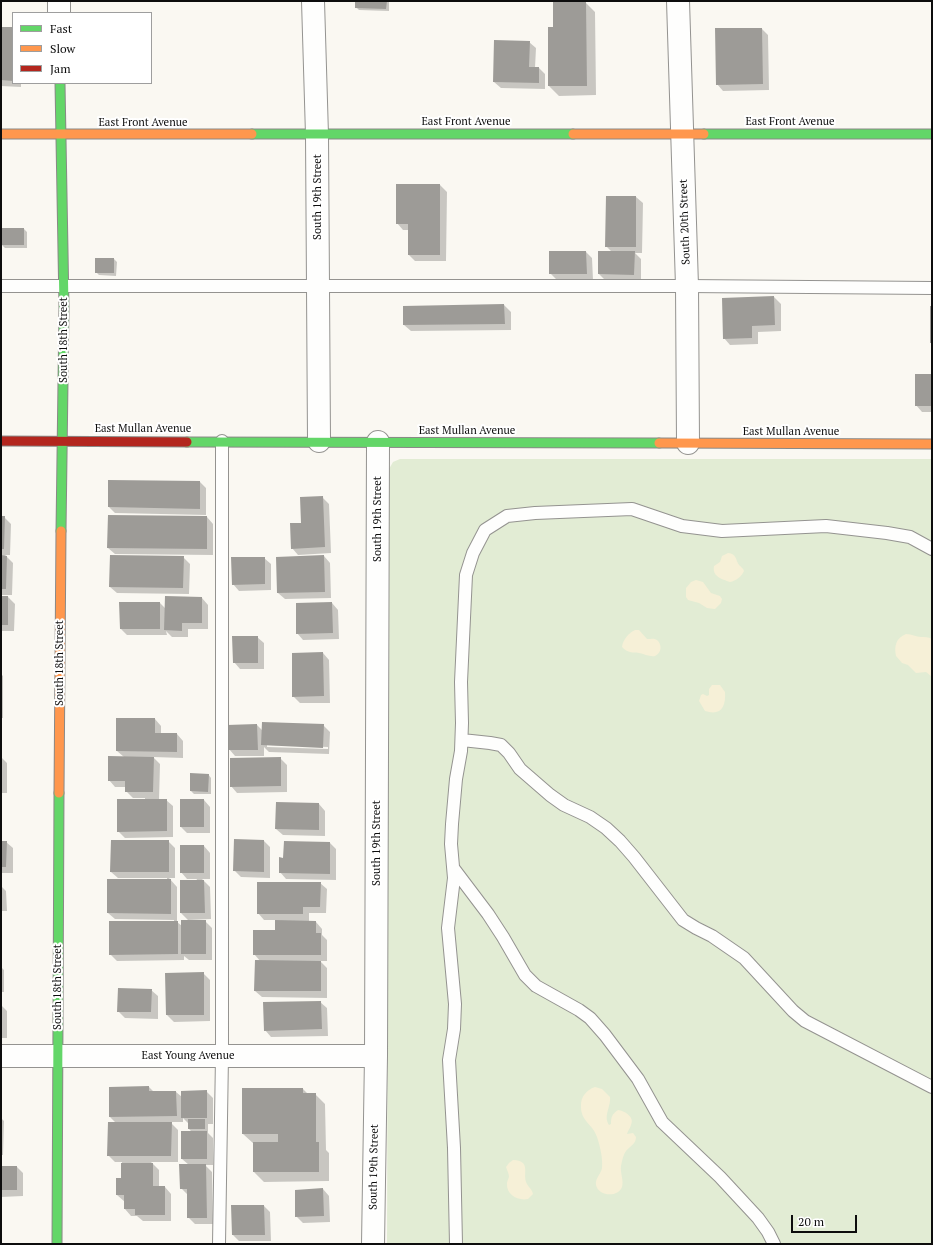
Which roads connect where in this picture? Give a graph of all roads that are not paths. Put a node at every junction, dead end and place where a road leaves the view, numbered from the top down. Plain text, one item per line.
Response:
1 (59, 1) edge
2 (313, 1) edge
3 (678, 1) edge
4 (59, 12) edge
5 (60, 84) edge
6 (1, 134) edge
7 (61, 134) junction
8 (683, 134) junction
9 (932, 134) edge
10 (317, 135) junction
11 (1, 286) edge
12 (64, 286) junction
13 (318, 286) junction
14 (687, 286) junction
15 (932, 288) edge
16 (1, 441) edge
17 (62, 441) junction
18 (222, 441) junction
19 (319, 441) junction
20 (378, 442) junction
21 (688, 443) junction
22 (932, 444) edge
23 (932, 549) edge
24 (462, 740) junction
25 (454, 869) junction
26 (1, 1056) edge
27 (57, 1056) junction
28 (222, 1056) junction
29 (376, 1056) junction
30 (932, 1087) edge
31 (57, 1244) edge
32 (219, 1244) edge
33 (373, 1244) edge
34 (456, 1244) edge
35 (774, 1244) edge

1 - 4 street
2 - 10 street, South 19th Street
3 - 8 street, South 20th Street
5 - 7 street, South 18th Street
6 - 7 street, East Front Avenue
7 - 10 street, East Front Avenue
7 - 12 street, South 18th Street
8 - 9 street, East Front Avenue
8 - 10 street, East Front Avenue
8 - 14 street, South 20th Street
10 - 13 street, South 19th Street
11 - 12 lane
12 - 13 lane
12 - 17 street, South 18th Street
13 - 14 lane
13 - 19 street, South 19th Street
14 - 15 lane
14 - 21 street, South 20th Street
16 - 17 street, East Mullan Avenue
17 - 18 street, East Mullan Avenue
17 - 27 street, South 18th Street
18 - 19 street, East Mullan Avenue
18 - 28 lane
19 - 20 street, East Mullan Avenue
20 - 21 street, East Mullan Avenue
20 - 29 street, South 19th Street
21 - 22 street, East Mullan Avenue
23 - 24 lane
24 - 25 lane
24 - 30 lane
25 - 34 lane
25 - 35 lane
26 - 27 street, East Young Avenue
27 - 28 street, East Young Avenue
27 - 31 street, South 18th Street
28 - 29 street, East Young Avenue
28 - 32 lane
29 - 33 street, South 19th Street

